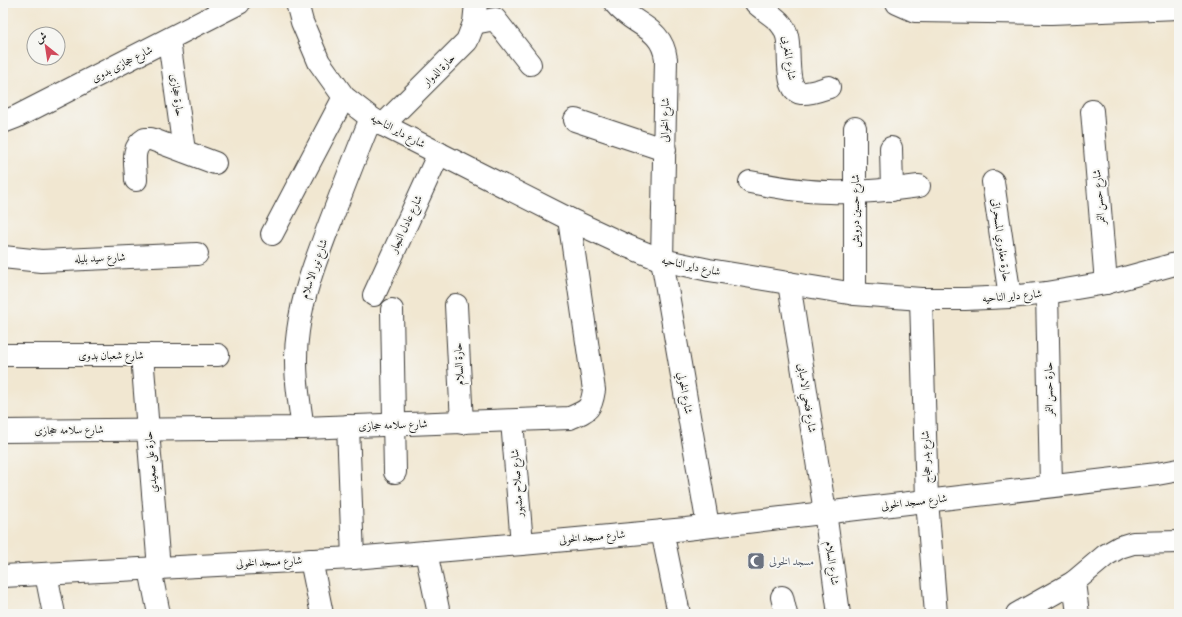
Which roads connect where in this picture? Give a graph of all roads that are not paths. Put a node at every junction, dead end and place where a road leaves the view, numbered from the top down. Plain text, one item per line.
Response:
1 (239, 3) edge
2 (297, 3) edge
3 (756, 3) edge
4 (897, 3) edge
5 (620, 4) edge
6 (1179, 8) edge
7 (475, 13) edge
8 (169, 40) junction
9 (530, 64) dead end
10 (828, 87) dead end
11 (344, 97) junction
12 (1092, 111) dead end
13 (575, 120) dead end
14 (3, 122) edge
15 (377, 122) junction
16 (855, 128) dead end
17 (891, 148) dead end
18 (665, 150) junction
19 (184, 151) junction
20 (439, 153) junction
21 (215, 163) dead end
22 (136, 180) dead end
23 (750, 182) dead end
24 (993, 182) dead end
25 (920, 186) dead end
26 (892, 190) junction
27 (855, 192) junction
28 (569, 219) junction
29 (272, 234) dead end
30 (198, 254) dead end
31 (3, 257) edge
32 (662, 260) junction
33 (1179, 263) edge
34 (1106, 282) junction
35 (789, 283) junction
36 (1047, 293) junction
37 (855, 294) junction
38 (374, 295) dead end
39 (1010, 297) junction
40 (921, 299) junction
41 (456, 305) dead end
42 (392, 310) dead end
43 (3, 355) edge
44 (142, 355) junction
45 (218, 355) dead end
46 (512, 421) junction
47 (462, 423) junction
48 (395, 425) junction
49 (348, 426) junction
50 (303, 428) junction
51 (148, 430) junction
52 (3, 431) edge
53 (1179, 470) edge
54 (395, 472) dead end
55 (1051, 486) junction
56 (927, 500) junction
57 (825, 512) junction
58 (708, 526) junction
59 (662, 531) junction
60 (1179, 542) edge
61 (522, 544) junction
62 (426, 552) junction
63 (353, 558) junction
64 (311, 560) junction
65 (155, 569) junction
66 (46, 574) junction
67 (3, 576) edge
68 (1074, 582) junction
69 (54, 614) edge
70 (159, 614) edge
71 (322, 614) edge
72 (439, 614) edge
73 (679, 614) edge
74 (839, 614) edge
75 (936, 614) edge
76 (1017, 614) edge
77 (1078, 614) edge

1 - 8 street, شارع حجازى بدوى
2 - 11 street, شارع داير الناحيه
3 - 10 street, شارع المغربى
4 - 6 street
5 - 18 street, شارع الخوالى
7 - 9 street
7 - 15 street, حارة الدوار
8 - 14 street, شارع حجازى بدوى
8 - 19 street, حارة حجازى
11 - 15 street, شارع داير الناحيه
11 - 29 street
12 - 34 street, شارع حسن النمر
13 - 18 street
15 - 20 street, شارع داير الناحيه
15 - 50 street, شارع نور الاسلام
16 - 27 street, شارع حسين درويش
17 - 26 street
18 - 32 street, شارع الخوالى
19 - 21 street
19 - 22 street
20 - 28 street, شارع داير الناحيه
20 - 38 street, شارع عادل النجار
23 - 27 street
24 - 39 street, حارة مغاوري المسحراتى
25 - 26 street
26 - 27 street
27 - 37 street, شارع حسين درويش
28 - 32 street, شارع داير الناحيه
28 - 46 street, شارع سلامه حجازى
30 - 31 street, شارع سيد بليله
32 - 35 street, شارع داير الناحيه
32 - 58 street, شارع الخولي
33 - 34 street, شارع داير الناحيه
34 - 36 street, شارع داير الناحيه
35 - 37 street, شارع داير الناحيه
35 - 57 street, شارع فتحي الامبابى
36 - 39 street, شارع داير الناحيه
36 - 55 street, حارة حسن النمر
37 - 40 street, شارع داير الناحيه
39 - 40 street, شارع داير الناحيه
40 - 56 street, شارع بدر حجاج
41 - 47 street, حارة السلام
42 - 48 street
43 - 44 street, شارع شعبان بدوى
44 - 45 street, شارع شعبان بدوى
44 - 51 street, حارة على صعيدي
46 - 47 street, شارع سلامه حجازى
46 - 61 street, شارع صلاح مشهور
47 - 48 street, شارع سلامه حجازى
48 - 49 street, شارع سلامه حجازى
48 - 54 street
49 - 50 street, شارع سلامه حجازى
49 - 63 street
50 - 51 street, شارع سلامه حجازى
51 - 52 street, شارع سلامه حجازى
51 - 65 street, حارة على صعيدي
53 - 55 street, شارع مسجد الخولى
55 - 56 street, شارع مسجد الخولى
56 - 57 street, شارع مسجد الخولى
56 - 75 street, شارع بدر حجاج
57 - 58 street, شارع مسجد الخولى
57 - 74 street, شارع السلام
58 - 59 street, شارع مسجد الخولى
59 - 61 street, شارع مسجد الخولى
59 - 73 street
60 - 68 street
61 - 62 street, شارع مسجد الخولى
62 - 63 street, شارع مسجد الخولى
62 - 72 street
63 - 64 street, شارع مسجد الخولى
64 - 65 street, شارع مسجد الخولى
64 - 71 street
65 - 66 street, شارع مسجد الخولى
65 - 70 street, حارة على صعيدي
66 - 67 street, شارع مسجد الخولى
66 - 69 street
68 - 76 street
68 - 77 street

